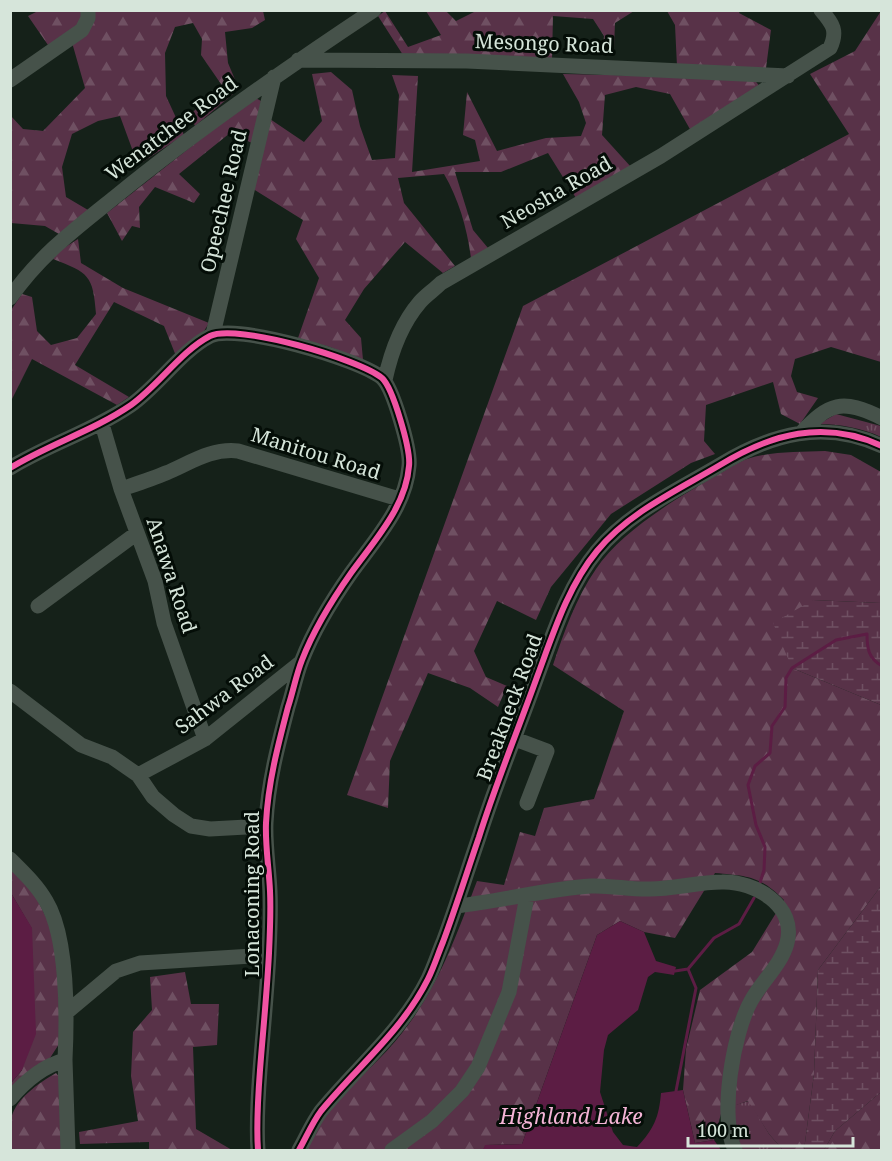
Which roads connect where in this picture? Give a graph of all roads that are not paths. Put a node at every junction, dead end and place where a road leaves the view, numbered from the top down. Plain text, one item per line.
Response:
1 (88, 10) edge
2 (374, 10) edge
3 (821, 10) edge
4 (298, 60) junction
5 (274, 76) junction
6 (788, 76) junction
7 (10, 80) edge
8 (10, 298) edge
9 (213, 334) junction
10 (384, 380) junction
11 (882, 418) edge
12 (102, 424) junction
13 (801, 433) junction
14 (882, 446) edge
15 (10, 468) edge
16 (121, 489) junction
17 (399, 499) junction
18 (137, 533) junction
19 (38, 606) dead end
20 (301, 662) junction
21 (10, 691) edge
22 (205, 739) junction
23 (515, 739) junction
24 (138, 775) junction
25 (527, 803) dead end
26 (266, 826) junction
27 (10, 859) edge
28 (527, 896) junction
29 (457, 906) junction
30 (269, 955) junction
31 (67, 1011) junction
32 (65, 1060) junction
33 (10, 1098) edge
34 (68, 1150) edge
35 (258, 1150) edge
36 (299, 1150) edge
37 (392, 1150) edge
38 (735, 1150) edge

1 - 7 street
2 - 4 street, Wenatchee Road
3 - 6 street
4 - 5 street, Wenatchee Road
4 - 6 street, Mesongo Road
5 - 8 street, Wenatchee Road
5 - 9 street, Opeechee Road
6 - 10 street, Neosha Road
9 - 10 street
9 - 12 street
10 - 17 street, Lonaconing Road
11 - 13 street
12 - 15 street
12 - 16 street, Anawa Road
13 - 14 street, Breakneck Road
13 - 23 street, Breakneck Road
16 - 17 street, Manitou Road
16 - 18 street, Anawa Road
17 - 20 street, Lonaconing Road
18 - 19 street
18 - 22 street, Anawa Road
20 - 22 street, Sahwa Road
20 - 26 street, Lonaconing Road
21 - 24 street
22 - 24 street, Sahwa Road
23 - 25 street
23 - 29 street, Breakneck Road
24 - 26 street
26 - 30 street, Lonaconing Road
27 - 31 street
28 - 29 street
28 - 37 street
28 - 38 street
29 - 36 street, Breakneck Road
30 - 31 street
30 - 35 street, Lonaconing Road
31 - 32 street
32 - 33 street
32 - 34 street

